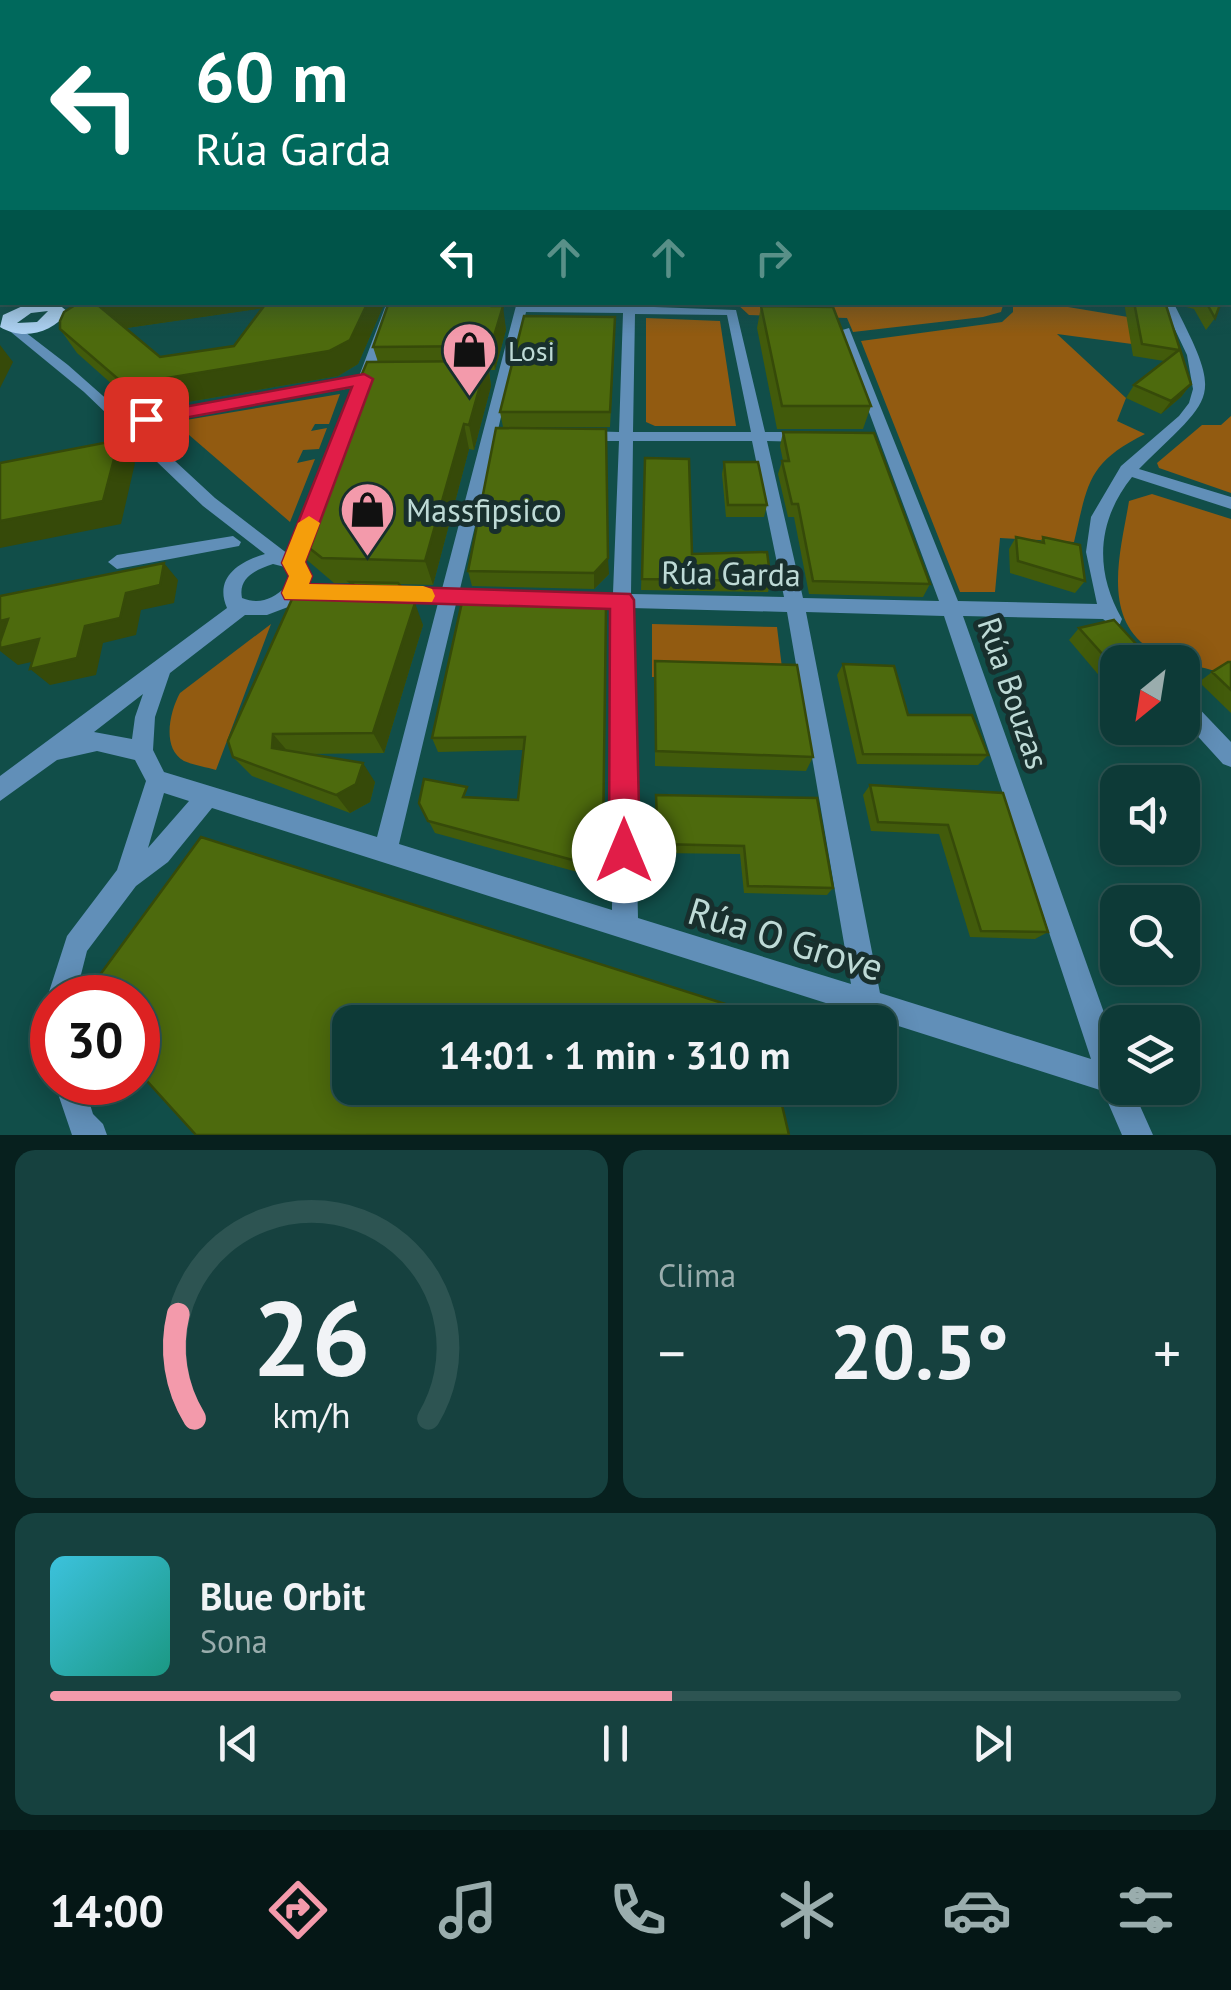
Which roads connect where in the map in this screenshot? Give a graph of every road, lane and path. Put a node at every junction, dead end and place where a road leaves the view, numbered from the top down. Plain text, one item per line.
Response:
1 (392, 305) edge
2 (523, 305) edge
3 (1169, 305) edge
4 (654, 307) edge
5 (29, 309) edge
6 (629, 310) junction
7 (846, 331) edge
8 (46, 350) junction
9 (364, 379) junction
10 (401, 379) edge
11 (219, 387) edge
12 (357, 397) edge
13 (216, 406) junction
14 (124, 424) junction
15 (556, 436) edge
16 (626, 436) junction
17 (758, 437) junction
18 (822, 438) edge
19 (1126, 470) junction
20 (1231, 502) edge
21 (316, 505) edge
22 (223, 514) junction
23 (233, 542) junction
24 (288, 561) junction
25 (117, 562) dead end
26 (243, 571) junction
27 (363, 594) edge
28 (450, 596) junction
29 (622, 600) junction
30 (794, 605) junction
31 (241, 608) junction
32 (951, 608) junction
33 (1108, 612) junction
34 (1123, 632) edge
35 (162, 667) junction
36 (1200, 723) edge
37 (97, 741) junction
38 (51, 751) junction
39 (142, 751) junction
40 (1231, 757) edge
41 (158, 780) junction
42 (0, 790) edge
43 (208, 796) junction
44 (385, 852) junction
45 (127, 877) junction
46 (625, 926) junction
47 (68, 975) edge
48 (868, 1003) junction
49 (1100, 1042) edge
50 (1100, 1076) edge
51 (75, 1105) edge
52 (1124, 1105) edge
53 (92, 1135) edge
54 (1138, 1135) edge

1 - 9 street
2 - 6 street
2 - 28 street
3 - 19 street
4 - 6 street
4 - 17 street
5 - 8 street
5 - 8 street
6 - 16 street
7 - 32 street, Rúa Bouzas
8 - 14 street
9 - 10 street
9 - 12 street
9 - 13 street
11 - 13 street
13 - 14 street
14 - 22 street
15 - 16 street
16 - 17 street
16 - 29 street
17 - 18 street
17 - 30 street
19 - 20 street
19 - 33 street
21 - 24 street
22 - 23 street
22 - 24 street
23 - 25 street
23 - 26 street
24 - 26 street
24 - 31 street
26 - 31 street
27 - 28 street, Rúa Garda
28 - 29 street, Rúa Garda
28 - 44 street
29 - 30 street, Rúa Garda
29 - 46 street
30 - 32 street, Rúa Garda
30 - 48 street
31 - 35 street
32 - 33 street, Rúa Garda
32 - 49 street, Rúa Bouzas
33 - 34 street
35 - 37 street
35 - 38 street
35 - 39 street
36 - 40 street
37 - 38 street
37 - 39 street
38 - 42 street
39 - 41 street
41 - 43 street, Rúa O Grove
41 - 45 street
43 - 44 street, Rúa O Grove
43 - 45 street
44 - 46 street, Rúa O Grove
45 - 47 street
46 - 48 street, Rúa O Grove
48 - 50 street, Rúa O Grove
51 - 53 street
52 - 54 street, Rúa Bouzas

